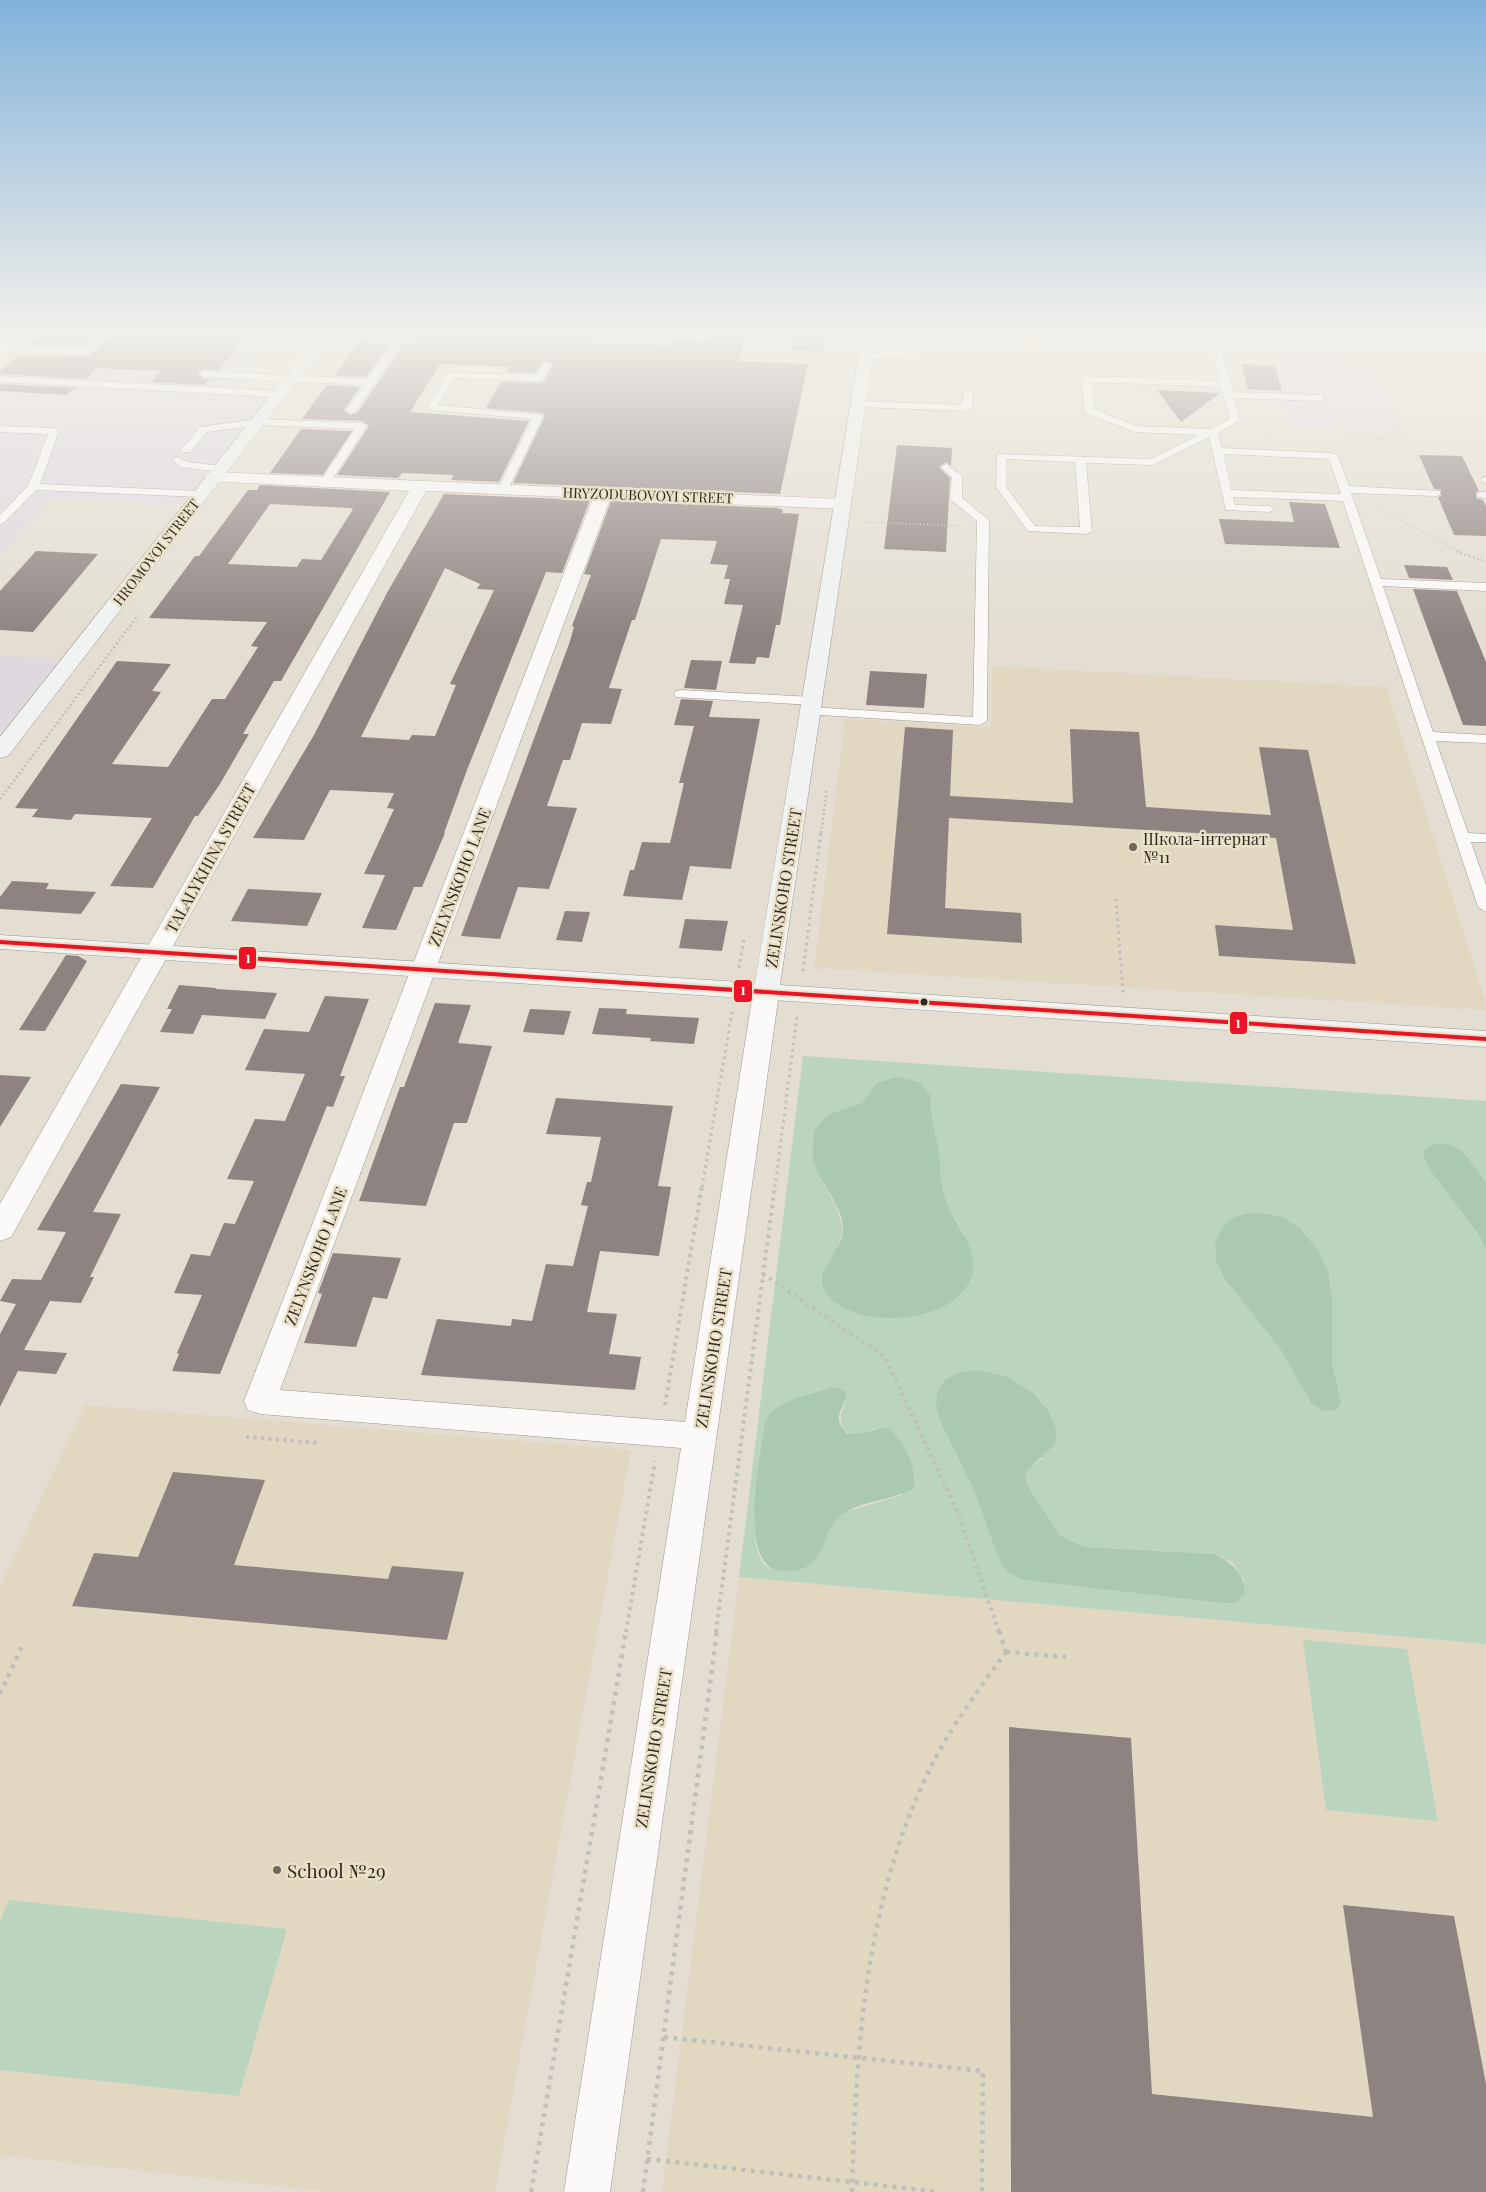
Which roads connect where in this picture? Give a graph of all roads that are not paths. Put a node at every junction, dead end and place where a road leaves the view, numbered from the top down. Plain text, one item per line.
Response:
1 (54, 431) edge
2 (202, 431) edge
3 (250, 431) edge
4 (359, 431) edge
5 (531, 431) edge
6 (854, 431) edge
7 (1194, 431) edge
8 (1213, 432) junction
9 (186, 450) dead end
10 (1217, 451) junction
11 (1080, 459) junction
12 (177, 460) dead end
13 (946, 467) dead end
14 (217, 473) junction
15 (325, 482) junction
16 (420, 486) junction
17 (33, 487) junction
18 (503, 489) junction
19 (1227, 493) junction
20 (1436, 493) dead end
21 (200, 494) junction
22 (604, 494) junction
23 (1346, 494) junction
24 (842, 504) junction
25 (1269, 509) dead end
26 (0, 521) edge
27 (1376, 582) junction
28 (1483, 587) edge
29 (1486, 600) edge
30 (681, 694) dead end
31 (811, 706) junction
32 (1428, 736) junction
33 (1486, 740) edge
34 (0, 751) edge
35 (1462, 837) junction
36 (1486, 838) edge
37 (1486, 907) edge
38 (0, 942) edge
39 (157, 952) junction
40 (423, 970) junction
41 (766, 992) junction
42 (1486, 1039) edge
43 (0, 1230) edge
44 (700, 1436) junction
45 (587, 2192) edge

1 - 17 lane
2 - 9 lane
3 - 14 street, HROMOVOI STREET
4 - 15 lane
5 - 18 lane
6 - 24 street, ZELINSKOHO STREET
7 - 8 lane
8 - 10 lane
8 - 11 lane
10 - 19 lane
10 - 23 lane
11 - 11 lane
12 - 14 lane
13 - 31 lane
14 - 15 street, HRYZODUBOVOYI STREET
14 - 21 street, HROMOVOI STREET
15 - 16 street, HRYZODUBOVOYI STREET
16 - 18 street, HRYZODUBOVOYI STREET
16 - 39 street, TALALYKHINA STREET
17 - 21 lane
17 - 26 lane
18 - 22 street, HRYZODUBOVOYI STREET
19 - 23 lane
19 - 25 lane
20 - 23 lane
21 - 34 street, HROMOVOI STREET
22 - 24 street, HRYZODUBOVOYI STREET
22 - 40 street, ZELYNSKOHO LANE
23 - 27 lane
24 - 31 street, ZELINSKOHO STREET
27 - 28 lane
27 - 32 lane
28 - 29 lane
30 - 31 lane
31 - 41 street, ZELINSKOHO STREET
32 - 33 lane
32 - 35 lane
35 - 36 lane
35 - 37 lane
38 - 39 street
39 - 40 street
39 - 43 street, TALALYKHINA STREET
40 - 41 street
40 - 44 street, ZELYNSKOHO LANE
41 - 42 street
41 - 44 street, ZELINSKOHO STREET
44 - 45 street, ZELINSKOHO STREET

